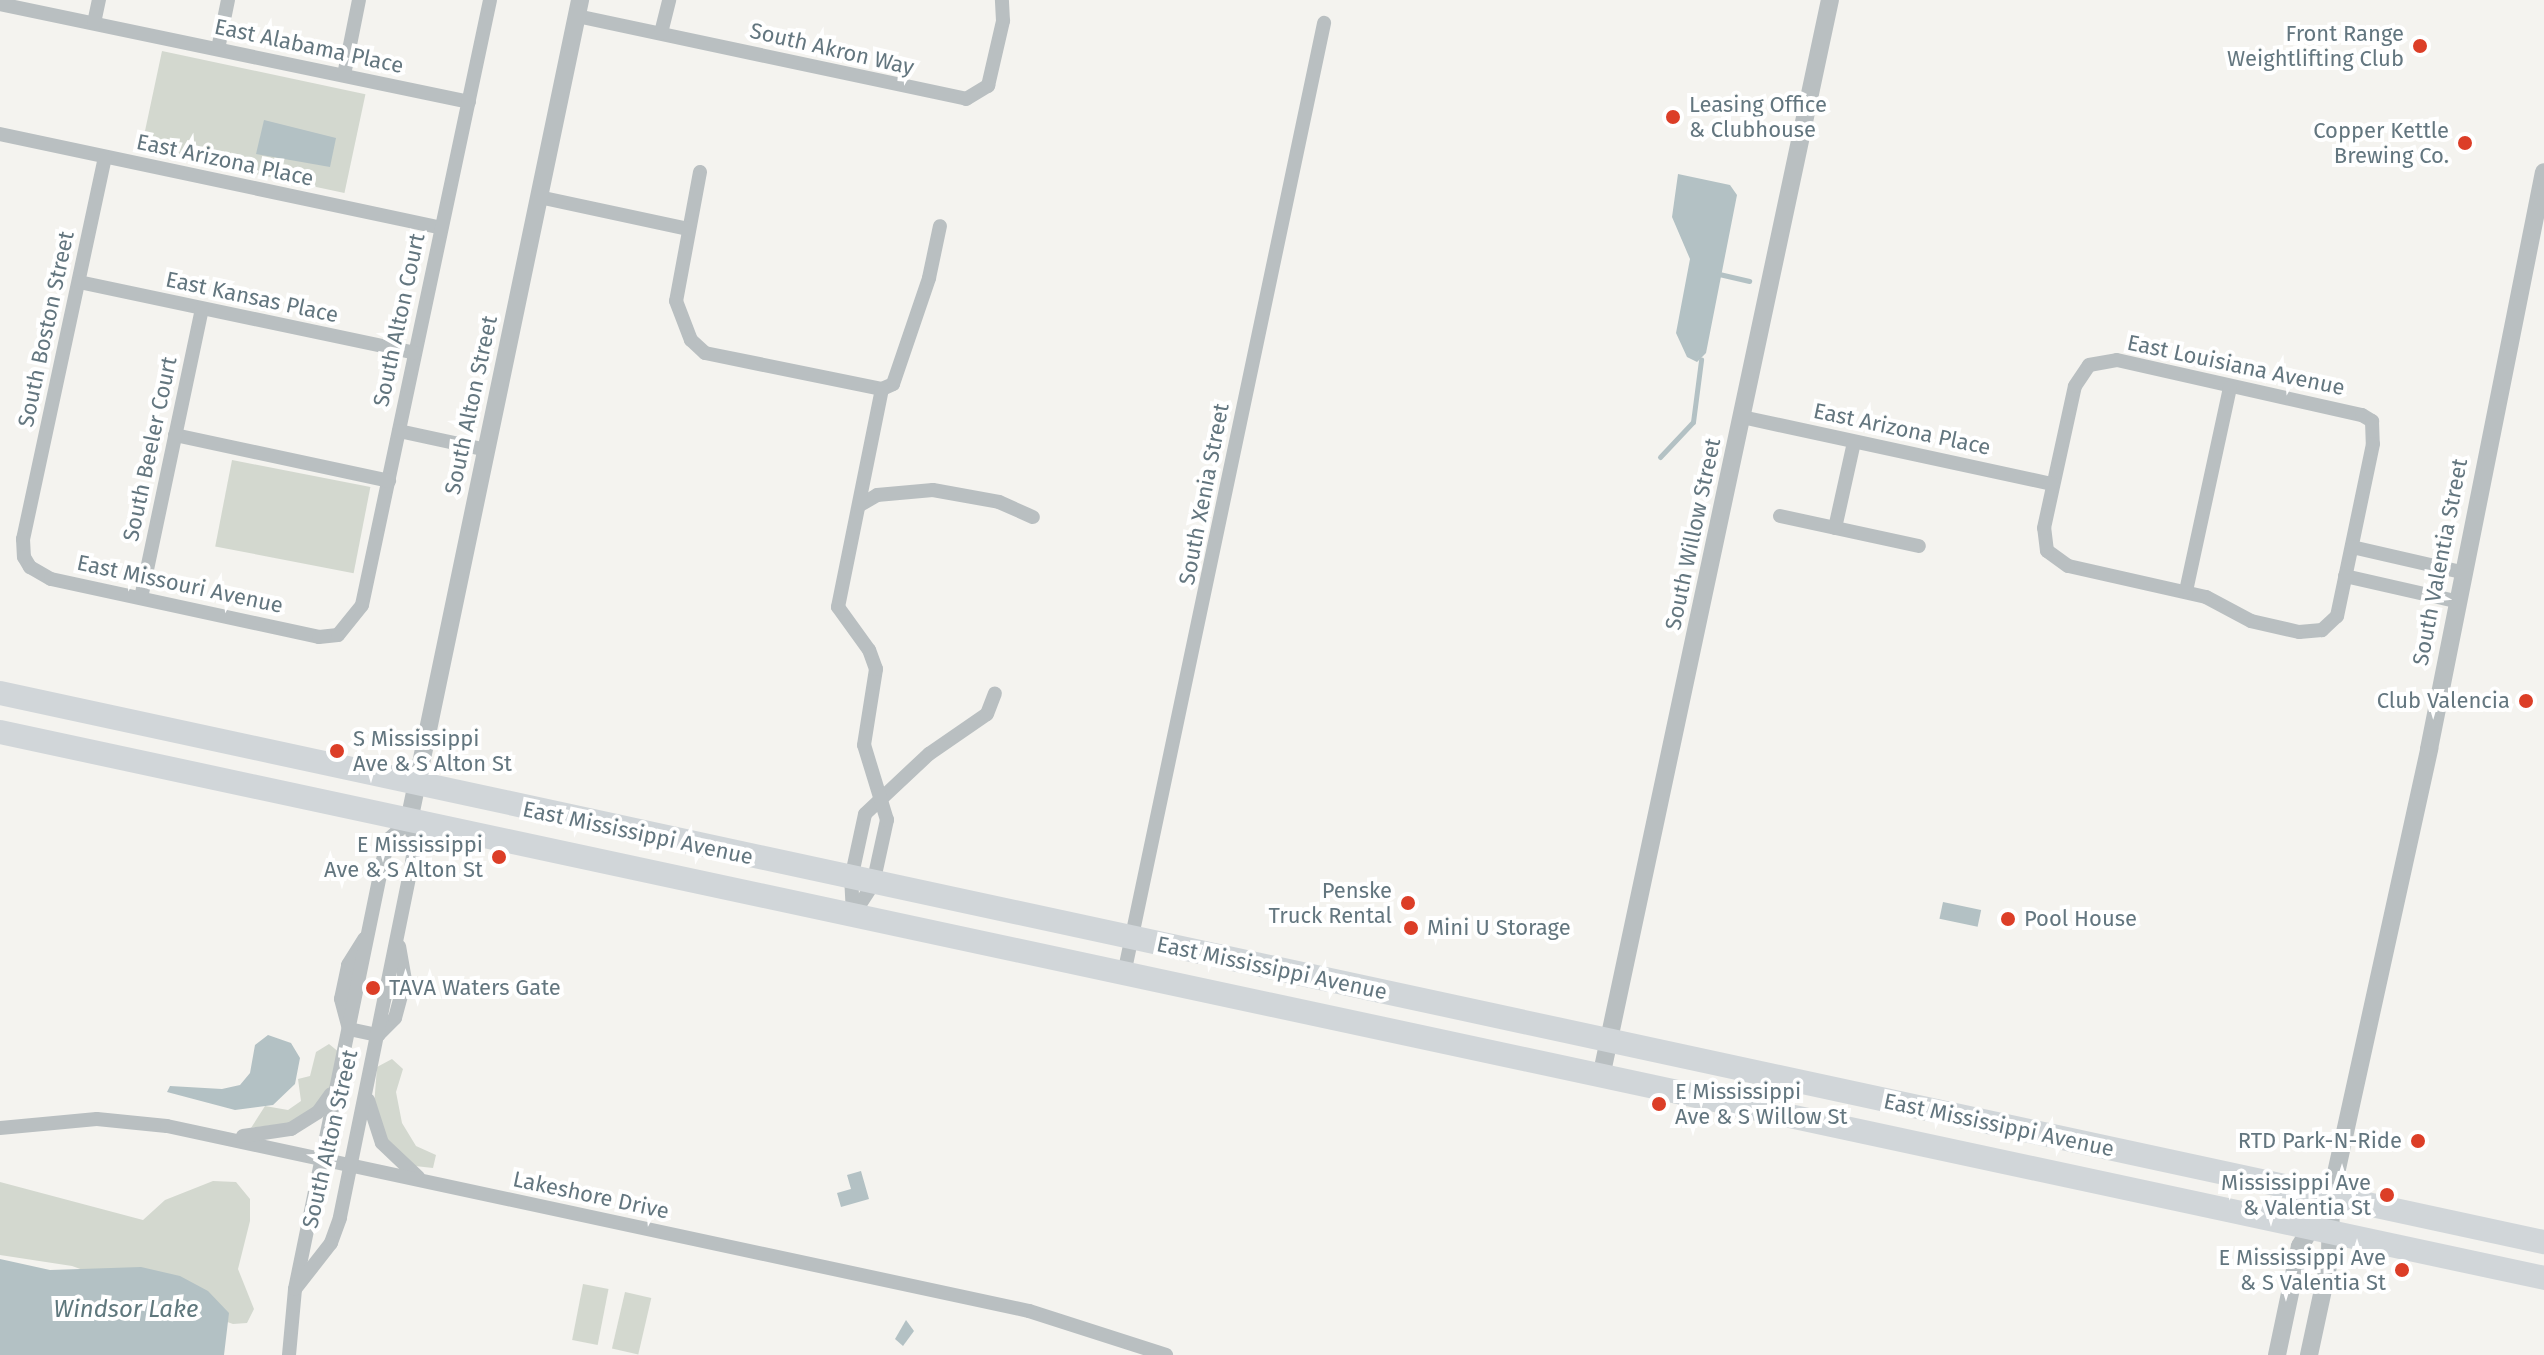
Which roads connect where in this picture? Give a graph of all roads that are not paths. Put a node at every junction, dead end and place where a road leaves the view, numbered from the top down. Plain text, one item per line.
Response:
1 (99, 0) edge
2 (228, 0) edge
3 (359, 0) edge
4 (490, 0) edge
5 (669, 0) edge
6 (1002, 0) edge
7 (1830, 0) edge
8 (0, 4) edge
9 (579, 8) edge
10 (94, 23) junction
11 (1324, 23) dead end
12 (661, 33) junction
13 (218, 49) junction
14 (344, 75) junction
15 (469, 102) junction
16 (0, 134) edge
17 (105, 157) junction
18 (700, 172) dead end
19 (2544, 172) edge
20 (539, 197) junction
21 (940, 226) dead end
22 (441, 228) junction
23 (688, 229) junction
24 (79, 282) junction
25 (202, 309) junction
26 (415, 353) junction
27 (2230, 388) junction
28 (882, 389) junction
29 (1742, 417) junction
30 (399, 431) junction
31 (175, 435) junction
32 (1854, 442) junction
33 (487, 450) junction
34 (389, 481) junction
35 (2052, 484) junction
36 (860, 505) junction
37 (1780, 516) dead end
38 (1033, 517) dead end
39 (1835, 528) junction
40 (1919, 546) dead end
41 (2352, 547) junction
42 (24, 557) joint
43 (2461, 572) junction
44 (2345, 576) junction
45 (2186, 591) junction
46 (141, 598) junction
47 (2455, 601) junction
48 (334, 637) joint
49 (0, 693) edge
50 (995, 693) dead end
51 (0, 732) edge
52 (416, 785) junction
53 (877, 800) junction
54 (409, 821) junction
55 (862, 881) junction
56 (853, 915) junction
57 (1131, 939) junction
58 (1124, 974) junction
59 (349, 1029) junction
60 (378, 1035) junction
61 (1608, 1042) junction
62 (1601, 1077) junction
63 (337, 1083) junction
64 (366, 1089) junction
65 (0, 1128) edge
66 (219, 1136) junction
67 (321, 1158) junction
68 (351, 1165) junction
69 (425, 1181) junction
70 (2331, 1196) junction
71 (2309, 1226) junction
72 (2333, 1231) junction
73 (2544, 1242) edge
74 (2544, 1278) edge
75 (295, 1289) junction
76 (289, 1355) edge
77 (1166, 1355) edge
78 (2277, 1355) edge
79 (2309, 1355) edge

1 - 10 street
2 - 13 street
3 - 14 street
4 - 15 street, South Alton Court
5 - 12 street
6 - 12 street, South Akron Way
7 - 29 street, South Willow Street
8 - 10 street, East Alabama Place
9 - 12 street, South Akron Way
9 - 20 street, South Alton Street
10 - 13 street, East Alabama Place
11 - 57 street, South Xenia Street
13 - 14 street, East Alabama Place
14 - 15 street, East Alabama Place
15 - 22 street, South Alton Court
16 - 17 street, East Arizona Place
17 - 22 street, East Arizona Place
17 - 24 street, South Boston Street
18 - 23 street
19 - 43 street, South Valentia Street
20 - 23 street
20 - 33 street, South Alton Street
21 - 28 street
22 - 26 street, South Alton Court
23 - 28 street
24 - 25 street, East Kansas Place
24 - 42 street, South Boston Street
25 - 26 street, East Kansas Place
25 - 31 street, South Beeler Court
26 - 30 street, South Alton Court
27 - 35 street, East Louisiana Avenue
27 - 41 street, East Louisiana Avenue
27 - 45 street
28 - 36 street
29 - 32 street, East Arizona Place
29 - 61 street, South Willow Street
30 - 33 street
30 - 34 street, South Alton Court
31 - 34 street
31 - 46 street, South Beeler Court
32 - 35 street, East Arizona Place
32 - 39 street
33 - 52 street, South Alton Street
34 - 48 street, South Alton Court
35 - 45 street
36 - 38 street
36 - 53 street
37 - 39 street
39 - 40 street
41 - 43 street
41 - 44 street
42 - 46 street, East Missouri Avenue
43 - 47 street, South Valentia Street
44 - 45 street
44 - 47 street
46 - 48 street, East Missouri Avenue
47 - 70 street, South Valentia Street
49 - 52 main road, East Mississippi Avenue
50 - 53 street
51 - 54 main road, East Mississippi Avenue
52 - 54 street, South Alton Street
52 - 55 main road, East Mississippi Avenue
53 - 55 street
53 - 55 street
54 - 56 main road, East Mississippi Avenue
54 - 59 street, South Alton Street
54 - 60 street, South Alton Street
55 - 56 street
55 - 56 street
55 - 57 main road, East Mississippi Avenue
56 - 58 main road, East Mississippi Avenue
57 - 58 street, South Xenia Street
57 - 61 main road, East Mississippi Avenue
58 - 62 main road, East Mississippi Avenue
59 - 60 street
59 - 63 street, South Alton Street
60 - 64 street, South Alton Street
61 - 62 street, South Willow Street
61 - 70 main road, East Mississippi Avenue
62 - 71 main road, East Mississippi Avenue
63 - 66 street
63 - 67 street, South Alton Street
64 - 68 street, South Alton Street
64 - 69 street
65 - 66 street, Lakeshore Drive
66 - 67 street, Lakeshore Drive
67 - 68 street, Lakeshore Drive
67 - 75 street, South Alton Street
68 - 69 street, Lakeshore Drive
68 - 75 street, South Alton Street
69 - 77 street, Lakeshore Drive
70 - 71 street, South Valentia Street
70 - 72 street, South Valentia Street
70 - 73 main road, East Mississippi Avenue
71 - 72 main road, East Mississippi Avenue
71 - 78 street, South Valentia Street
72 - 74 main road, East Mississippi Avenue
72 - 79 street, South Valentia Street
75 - 76 street, South Alton Street

